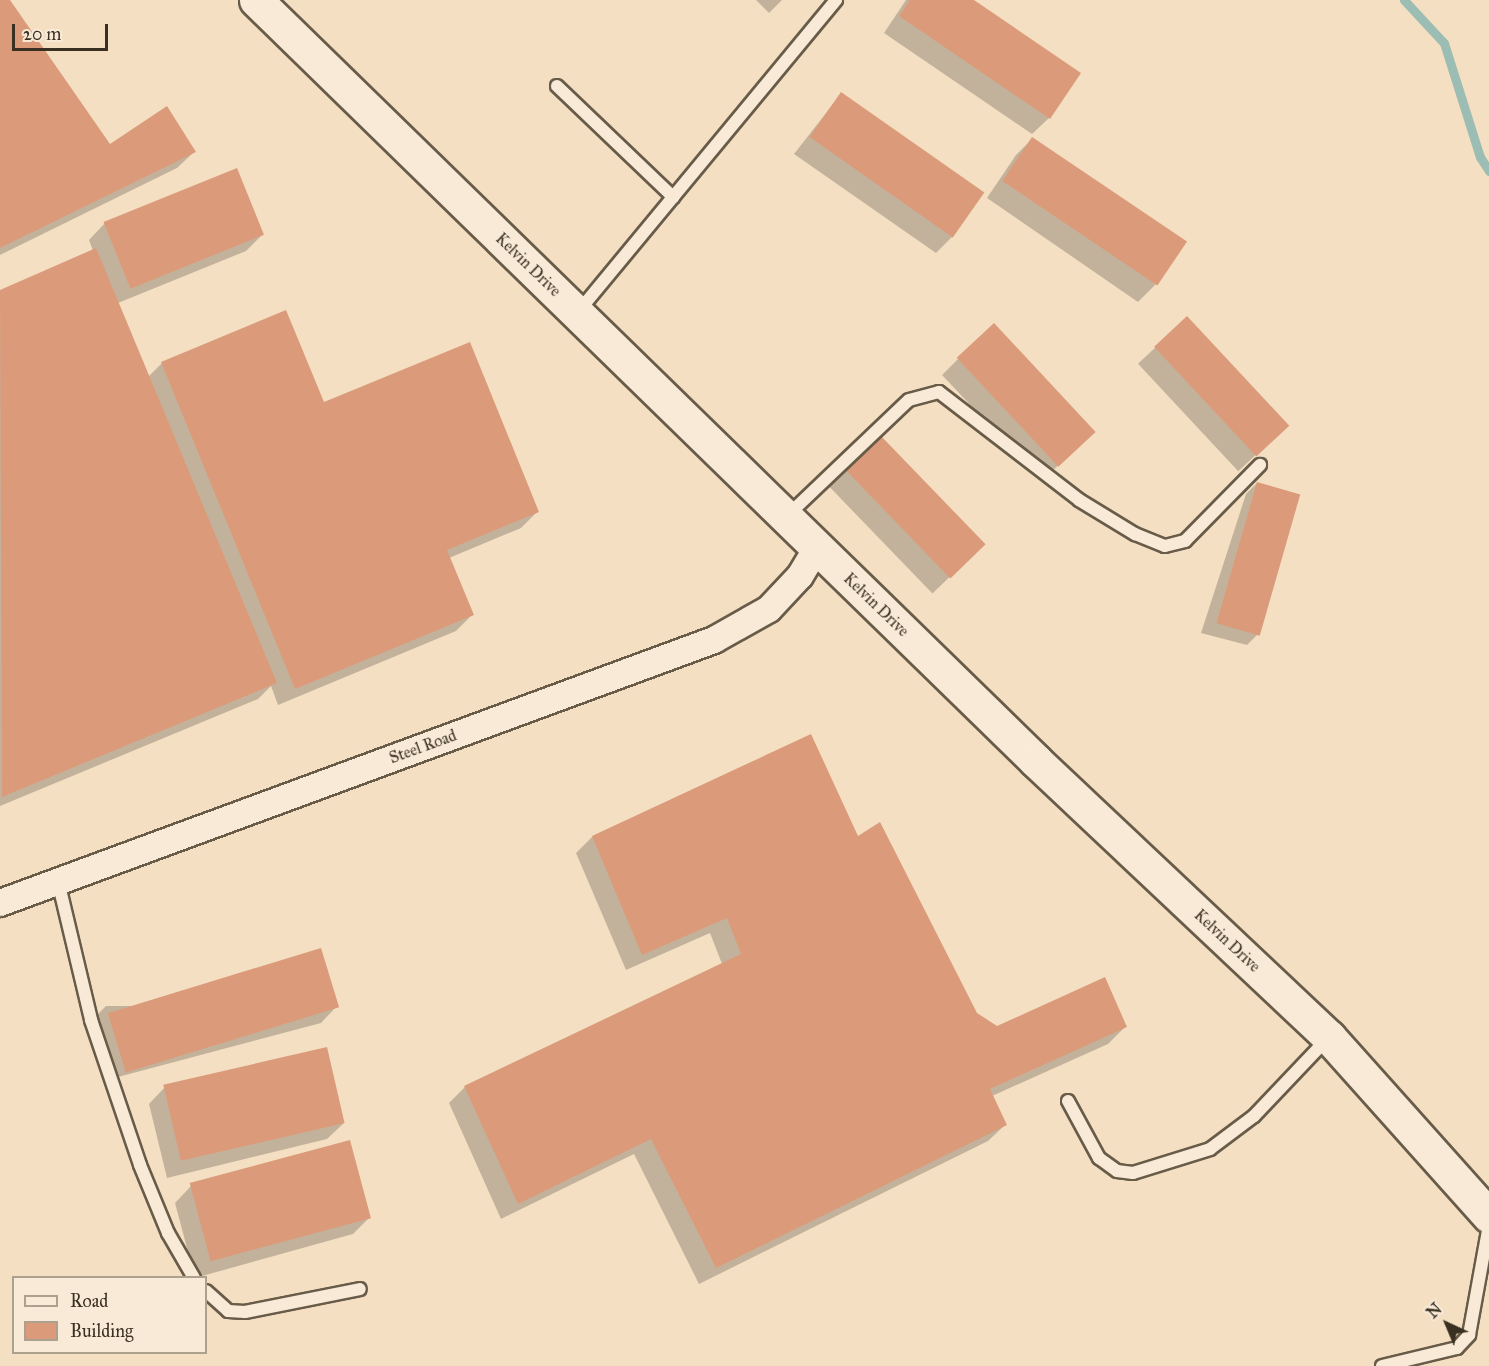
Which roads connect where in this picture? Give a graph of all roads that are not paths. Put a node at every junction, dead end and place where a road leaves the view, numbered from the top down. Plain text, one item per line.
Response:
1 (257, 0) edge
2 (836, 0) edge
3 (557, 86) dead end
4 (673, 197) junction
5 (577, 313) junction
6 (1260, 465) dead end
7 (786, 517) junction
8 (817, 548) junction
9 (58, 881) junction
10 (0, 903) edge
11 (1329, 1037) junction
12 (1068, 1101) dead end
13 (1489, 1216) edge
14 (1489, 1225) edge
15 (193, 1276) edge
16 (360, 1289) dead end
17 (207, 1292) edge
18 (1382, 1366) edge

1 - 5 street, Kelvin Drive
2 - 4 lane
3 - 4 lane
4 - 5 lane
5 - 7 street, Kelvin Drive
6 - 7 lane
7 - 8 street, Kelvin Drive
8 - 9 street, Steel Road
8 - 11 street, Kelvin Drive
9 - 10 street, Steel Road
9 - 15 lane
11 - 12 lane
11 - 13 street, Kelvin Drive
14 - 18 lane
16 - 17 lane

